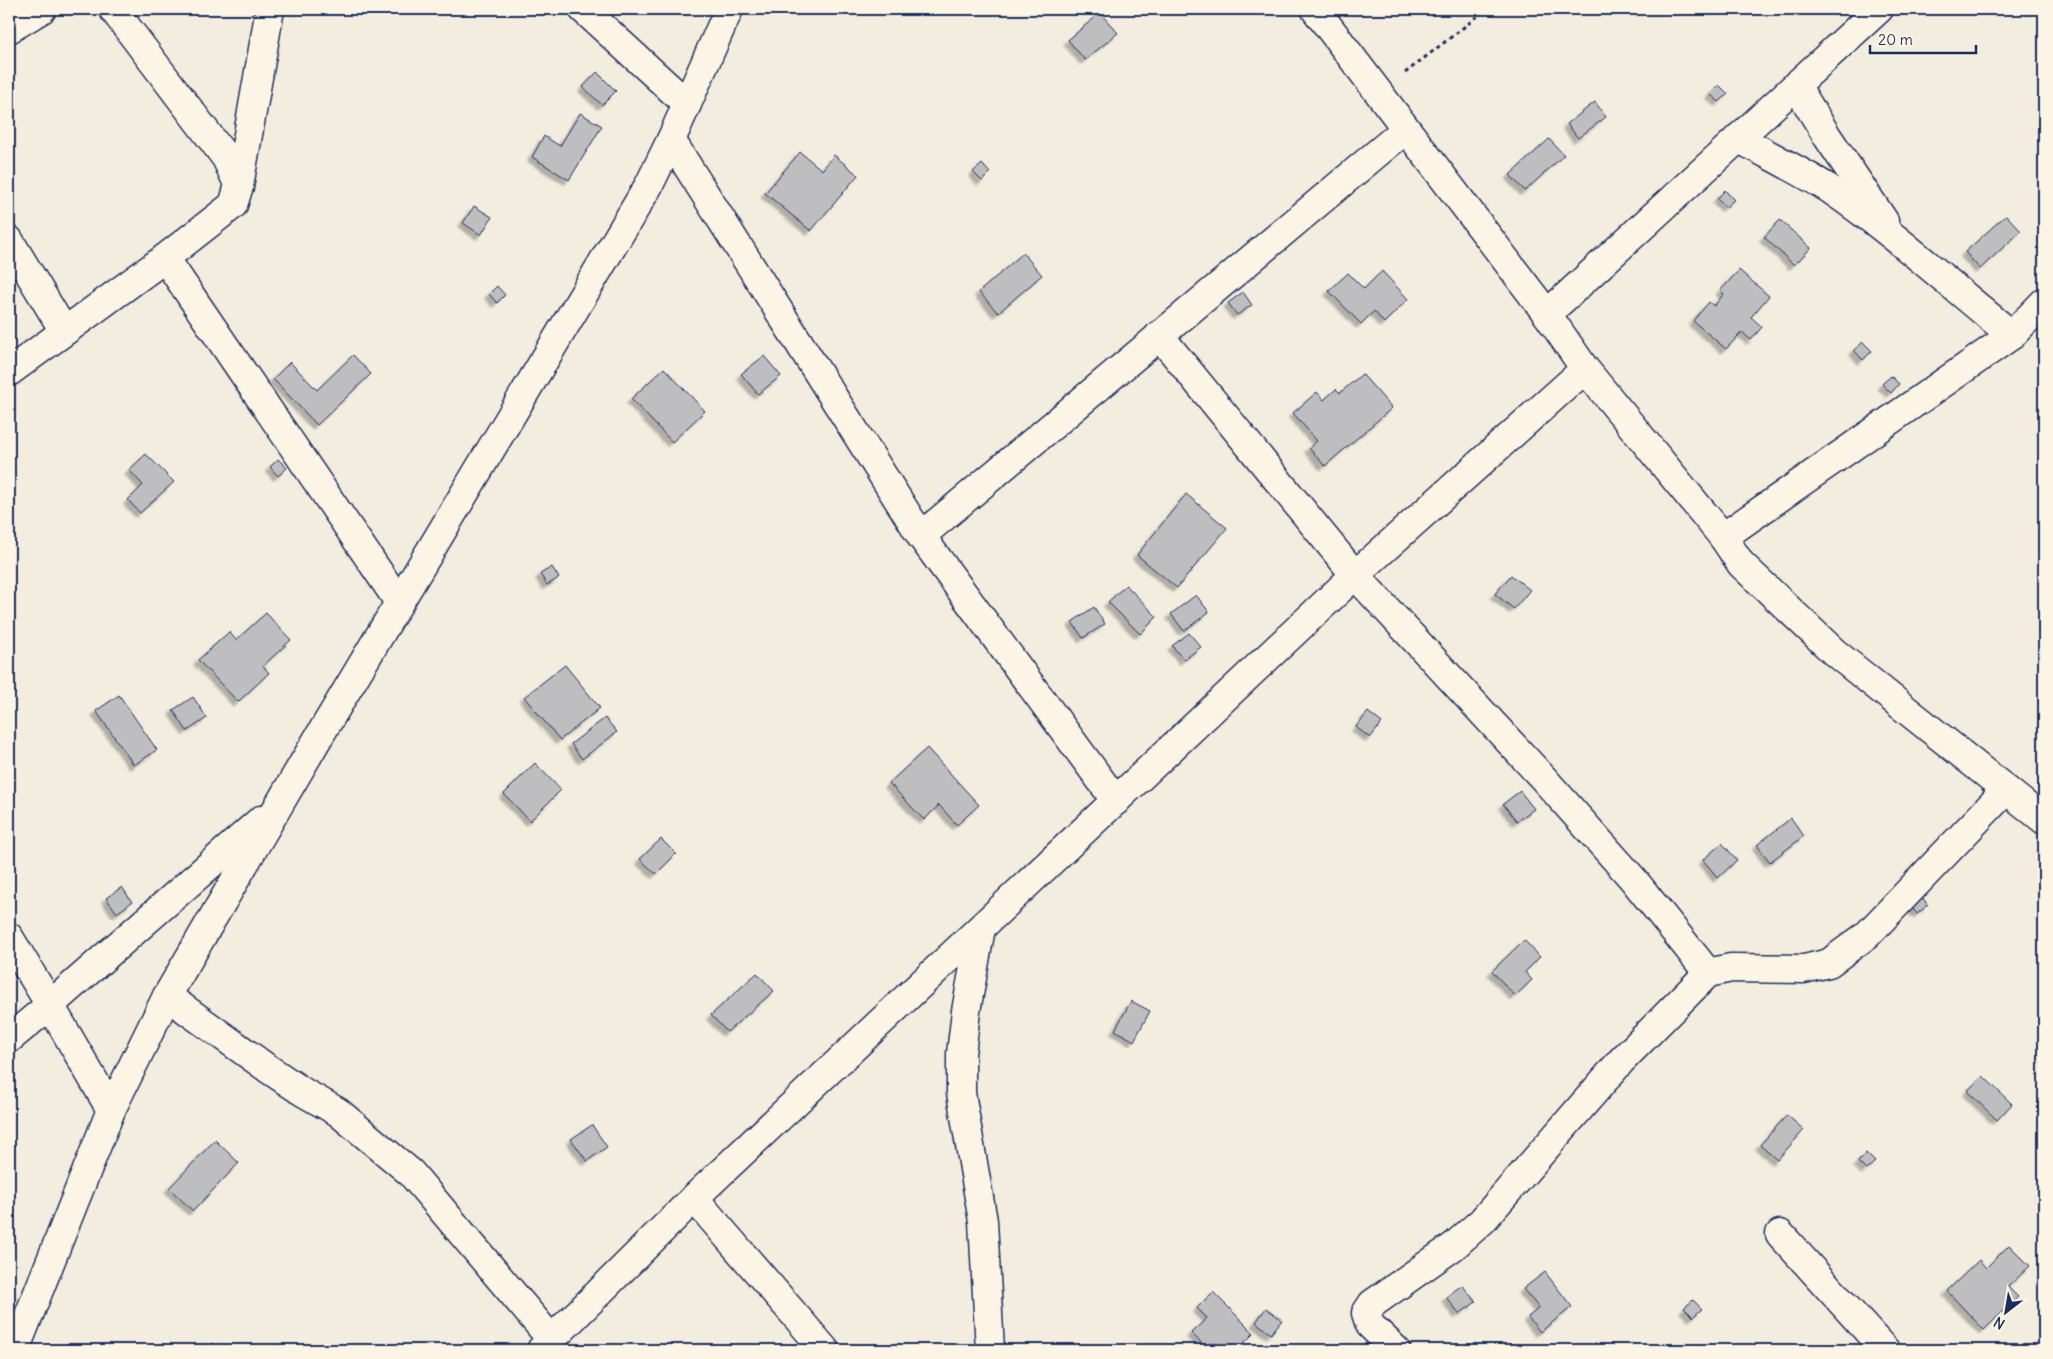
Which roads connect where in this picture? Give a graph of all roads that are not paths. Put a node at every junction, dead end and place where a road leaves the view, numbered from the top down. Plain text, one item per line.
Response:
1 (42, 9) edge
2 (113, 9) edge
3 (270, 9) edge
4 (583, 9) edge
5 (729, 9) edge
6 (1316, 9) edge
7 (1879, 9) edge
8 (9, 29) edge
9 (1796, 85) junction
10 (687, 104) junction
11 (1406, 129) junction
12 (1738, 138) junction
13 (671, 140) junction
14 (239, 186) junction
15 (1895, 237) junction
16 (9, 240) edge
17 (165, 258) junction
18 (2044, 302) edge
19 (1547, 314) junction
20 (64, 330) junction
21 (1159, 335) junction
22 (2012, 335) junction
23 (1585, 369) junction
24 (9, 372) edge
25 (920, 536) junction
26 (1723, 537) junction
27 (1355, 575) junction
28 (399, 602) junction
29 (2006, 790) junction
30 (1116, 801) junction
31 (279, 804) junction
32 (2042, 814) edge
33 (981, 928) junction
34 (9, 937) edge
35 (1708, 974) junction
36 (166, 996) junction
37 (50, 1005) junction
38 (9, 1039) edge
39 (110, 1110) junction
40 (694, 1198) junction
41 (1780, 1234) dead end
42 (546, 1345) edge
43 (15, 1350) edge
44 (825, 1350) edge
45 (990, 1350) edge
46 (1396, 1350) edge
47 (1885, 1350) edge

1 - 8 street
2 - 14 street
3 - 14 street
4 - 10 street
5 - 10 street
6 - 11 street
7 - 9 street
9 - 12 street
9 - 15 street
10 - 13 street
11 - 19 street
11 - 21 street
12 - 15 street
12 - 19 street
13 - 25 street
13 - 28 street
14 - 17 street
15 - 22 street
16 - 20 street
17 - 20 street
17 - 28 street
18 - 22 street
19 - 23 street
20 - 24 street
21 - 25 street
21 - 27 street
22 - 26 street
23 - 26 street
23 - 27 street
25 - 30 street
26 - 29 street
27 - 30 street
27 - 35 street
28 - 31 street
29 - 32 street
29 - 35 street
30 - 33 street
31 - 36 street
31 - 37 street
33 - 40 street
33 - 45 street
34 - 37 street
35 - 46 street
36 - 39 street
36 - 42 street
37 - 38 street
37 - 39 street
39 - 43 street
40 - 42 street
40 - 44 street
41 - 47 street

